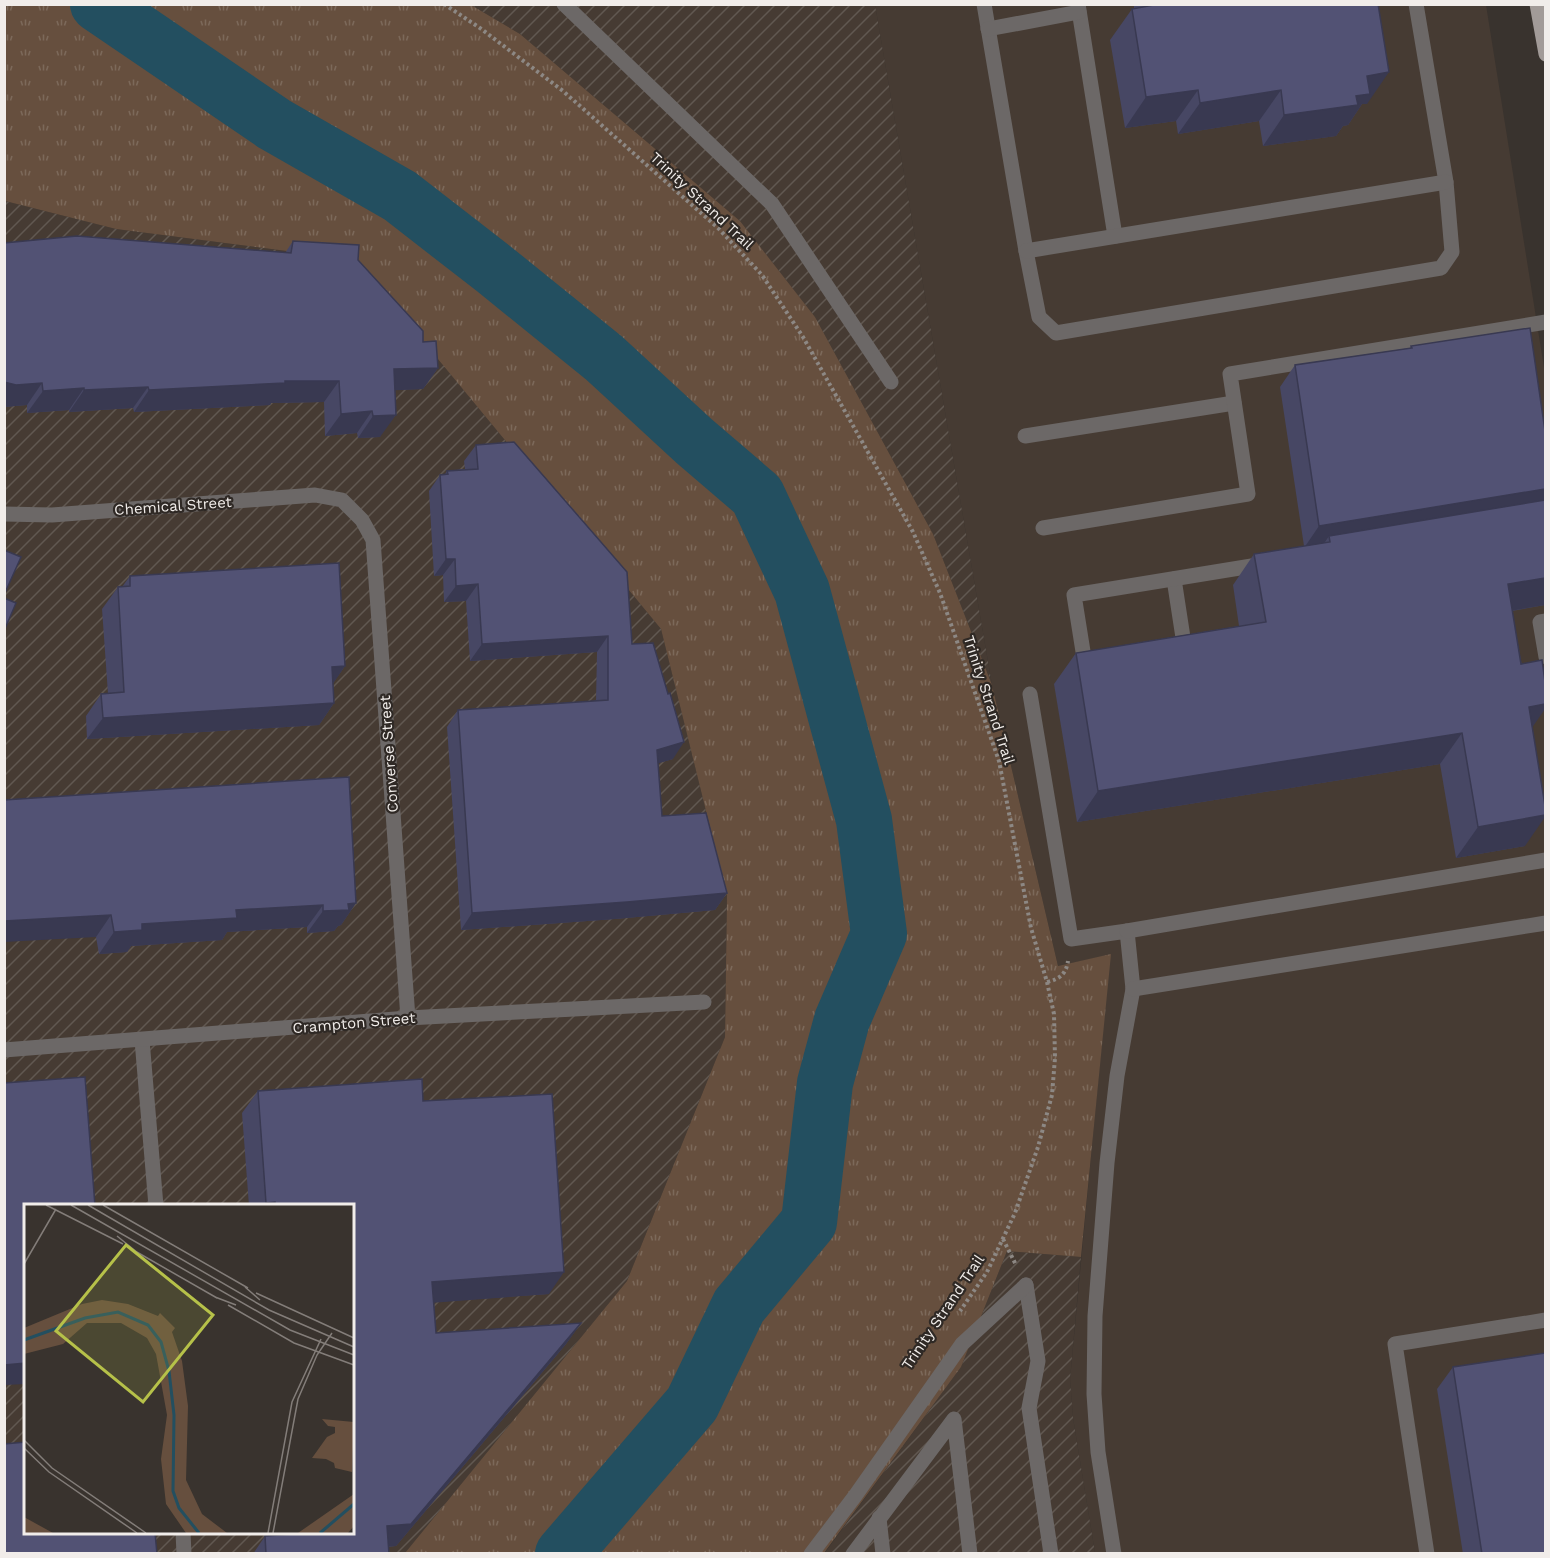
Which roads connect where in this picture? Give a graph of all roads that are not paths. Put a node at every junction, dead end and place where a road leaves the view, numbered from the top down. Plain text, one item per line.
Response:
1 (564, 4) edge
2 (984, 4) edge
3 (1416, 4) edge
4 (1537, 4) edge
5 (1078, 8) edge
6 (988, 29) junction
7 (1545, 54) edge
8 (1446, 182) junction
9 (1115, 236) junction
10 (1026, 250) junction
11 (1545, 322) edge
12 (891, 382) dead end
13 (1234, 403) junction
14 (1025, 436) dead end
15 (342, 500) joint
16 (4, 514) edge
17 (1042, 528) dead end
18 (1278, 562) edge
19 (1174, 579) junction
20 (1545, 621) edge
21 (1162, 648) edge
22 (1545, 657) edge
23 (1107, 659) edge
24 (1030, 694) dead end
25 (1545, 861) edge
26 (1545, 923) edge
27 (1127, 931) junction
28 (1133, 989) junction
29 (704, 1002) dead end
30 (408, 1018) junction
31 (142, 1040) junction
32 (4, 1050) edge
33 (156, 1204) edge
34 (1545, 1320) edge
35 (879, 1518) junction
36 (183, 1534) edge
37 (184, 1554) edge
38 (811, 1554) edge
39 (853, 1554) edge
40 (883, 1554) edge
41 (970, 1554) edge
42 (1051, 1554) edge
43 (1114, 1554) edge
44 (1427, 1554) edge

1 - 12 street
2 - 6 street
3 - 8 street
4 - 7 main road
5 - 6 street
5 - 9 street
6 - 10 street
8 - 9 street
8 - 10 street
9 - 10 street
11 - 13 street
13 - 14 street
13 - 17 street
15 - 16 street, Chemical Street
15 - 30 street, Converse Street
18 - 19 street
19 - 21 street
19 - 23 street
20 - 22 street
24 - 27 street
25 - 27 street
26 - 28 street
27 - 28 street
28 - 43 street
29 - 30 street, Crampton Street
30 - 31 street, Crampton Street
31 - 32 street, Crampton Street
31 - 33 street
34 - 44 street
35 - 39 street
35 - 40 street
35 - 41 street
36 - 37 street
38 - 42 street

